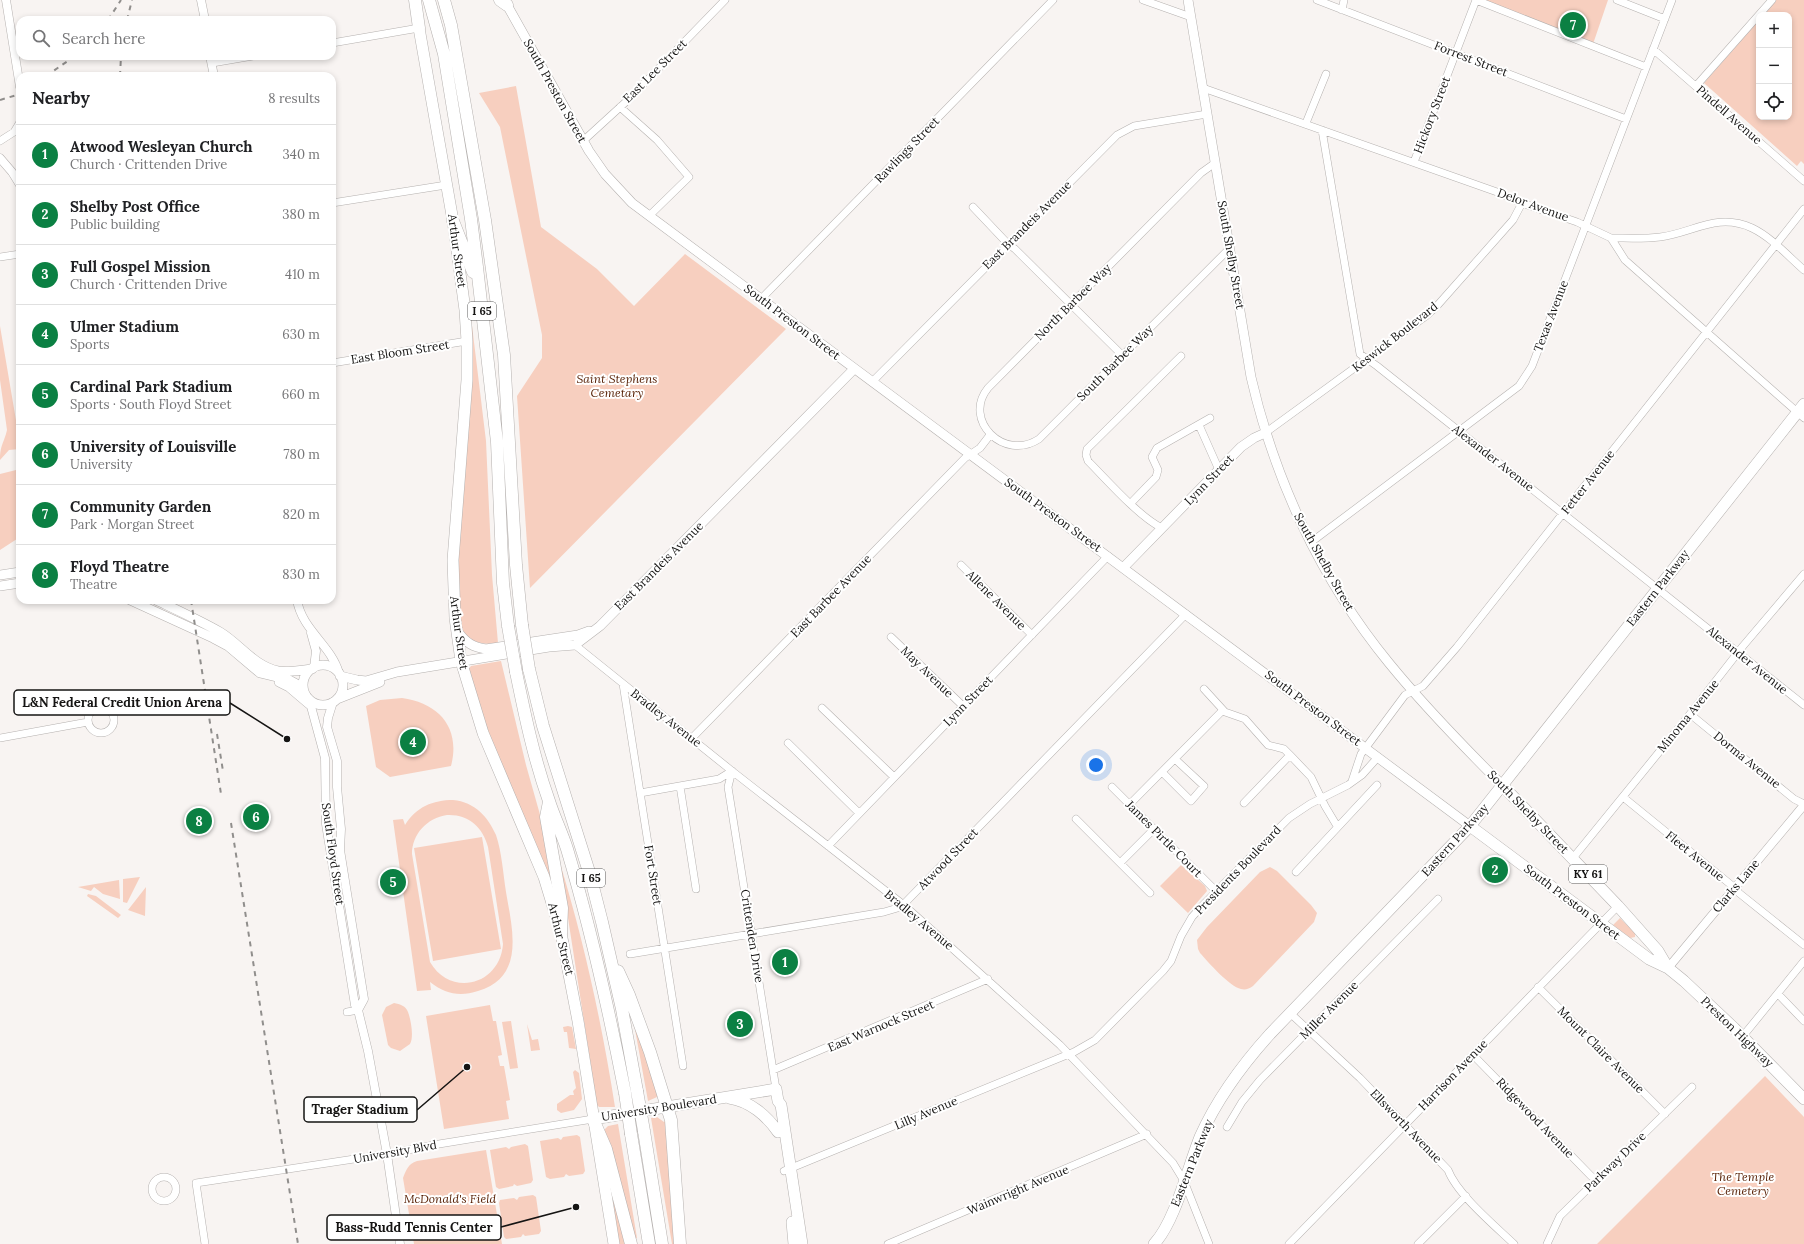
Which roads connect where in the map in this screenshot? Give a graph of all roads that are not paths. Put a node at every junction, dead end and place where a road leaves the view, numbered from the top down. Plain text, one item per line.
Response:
1 (6, 0) edge
2 (201, 0) edge
3 (414, 0) edge
4 (429, 0) edge
5 (444, 0) edge
6 (725, 0) edge
7 (1053, 0) edge
8 (1143, 0) edge
9 (1188, 0) edge
10 (1317, 0) edge
11 (1344, 0) edge
12 (1476, 0) edge
13 (1617, 0) edge
14 (1672, 0) edge
15 (1772, 0) edge
16 (503, 2) edge
17 (1342, 10) junction
18 (204, 16) edge
19 (1191, 17) junction
20 (1665, 18) junction
21 (419, 28) junction
22 (336, 42) edge
23 (1653, 49) junction
24 (1455, 53) junction
25 (211, 60) edge
26 (1646, 67) junction
27 (18, 72) edge
28 (213, 72) edge
29 (1326, 74) dead end
30 (1696, 86) junction
31 (1203, 88) junction
32 (620, 107) junction
33 (1207, 114) junction
34 (1626, 119) junction
35 (1306, 123) junction
36 (16, 129) edge
37 (1322, 130) junction
38 (0, 141) edge
39 (583, 141) junction
40 (0, 158) edge
41 (1414, 162) junction
42 (1215, 163) junction
43 (16, 178) edge
44 (1804, 181) edge
45 (446, 185) junction
46 (336, 202) edge
47 (1522, 203) junction
48 (973, 207) dead end
49 (1804, 209) edge
50 (649, 216) junction
51 (453, 221) junction
52 (1586, 227) junction
53 (1611, 238) junction
54 (1008, 244) junction
55 (1775, 245) junction
56 (1230, 249) junction
57 (16, 255) edge
58 (0, 257) edge
59 (1804, 270) edge
60 (478, 284) junction
61 (761, 299) junction
62 (1071, 304) junction
63 (1707, 332) junction
64 (467, 341) junction
65 (1122, 355) junction
66 (1181, 356) dead end
67 (1366, 359) junction
68 (336, 362) edge
69 (854, 369) junction
70 (872, 382) junction
71 (1802, 411) edge
72 (1210, 418) dead end
73 (1199, 425) junction
74 (1459, 432) junction
75 (1265, 433) junction
76 (990, 435) junction
77 (971, 454) junction
78 (1219, 470) junction
79 (1131, 503) junction
80 (1562, 513) junction
81 (1162, 528) junction
82 (1310, 542) junction
83 (1108, 556) junction
84 (961, 565) dead end
85 (1123, 568) junction
86 (16, 573) edge
87 (0, 575) edge
88 (1802, 579) edge
89 (16, 584) edge
90 (0, 586) edge
91 (1658, 588) junction
92 (139, 604) edge
93 (164, 604) edge
94 (298, 604) edge
95 (1186, 614) junction
96 (600, 626) junction
97 (311, 630) junction
98 (458, 632) junction
99 (1032, 635) junction
100 (891, 637) dead end
101 (575, 645) junction
102 (1738, 653) junction
103 (461, 661) junction
104 (313, 668) junction
105 (414, 670) junction
106 (263, 674) junction
107 (339, 675) junction
108 (623, 684) junction
109 (1204, 689) dead end
110 (1413, 692) junction
111 (307, 695) junction
112 (335, 700) junction
113 (1804, 705) edge
114 (963, 706) junction
115 (312, 708) junction
116 (822, 708) dead end
117 (1223, 710) junction
118 (1690, 714) junction
119 (88, 722) dead end
120 (0, 738) edge
121 (692, 738) junction
122 (788, 743) dead end
123 (1366, 748) junction
124 (1290, 755) junction
125 (1378, 757) junction
126 (1175, 759) junction
127 (732, 771) junction
128 (1162, 772) junction
129 (894, 777) junction
130 (1352, 781) junction
131 (1377, 785) dead end
132 (1502, 785) junction
133 (680, 786) junction
134 (1112, 788) dead end
135 (640, 793) junction
136 (1623, 797) junction
137 (1321, 798) junction
138 (549, 802) junction
139 (1244, 803) dead end
140 (1129, 804) junction
141 (1804, 804) edge
142 (859, 813) junction
143 (1076, 820) dead end
144 (1337, 826) junction
145 (1470, 826) junction
146 (1154, 829) junction
147 (828, 846) junction
148 (1573, 858) junction
149 (1120, 863) junction
150 (1296, 872) dead end
151 (1735, 888) junction
152 (696, 889) dead end
153 (1216, 891) junction
154 (1150, 893) dead end
155 (1438, 899) dead end
156 (904, 905) junction
157 (1618, 906) junction
158 (1601, 923) junction
159 (562, 933) junction
160 (752, 934) junction
161 (1804, 945) edge
162 (665, 948) junction
163 (630, 954) dead end
164 (610, 958) junction
165 (1804, 961) edge
166 (1668, 968) junction
167 (988, 980) junction
168 (1538, 986) junction
169 (1778, 994) junction
170 (358, 1010) junction
171 (347, 1012) dead end
172 (1290, 1013) junction
173 (1804, 1021) edge
174 (1308, 1030) junction
175 (1743, 1036) junction
176 (1069, 1054) junction
177 (1473, 1055) junction
178 (683, 1066) dead end
179 (773, 1070) junction
180 (1692, 1087) dead end
181 (776, 1089) junction
182 (724, 1098) junction
183 (1804, 1098) edge
184 (778, 1101) junction
185 (668, 1107) junction
186 (1665, 1114) junction
187 (593, 1119) junction
188 (1404, 1125) junction
189 (1227, 1127) dead end
190 (778, 1132) junction
191 (1147, 1134) junction
192 (387, 1154) junction
193 (787, 1170) junction
194 (1597, 1180) junction
195 (1184, 1181) junction
196 (1466, 1196) junction
197 (205, 1244) edge
198 (400, 1244) edge
199 (614, 1244) edge
200 (631, 1244) edge
201 (649, 1244) edge
202 (662, 1244) edge
203 (680, 1244) edge
204 (794, 1244) edge
205 (802, 1244) edge
206 (888, 1244) edge
207 (1154, 1244) edge
208 (1209, 1244) edge
209 (1289, 1244) edge
210 (1418, 1244) edge
211 (1514, 1244) edge
212 (1547, 1244) edge

1 - 27 street
2 - 18 street
3 - 21 highway
4 - 60 highway, I 65
5 - 164 highway, I 65, bridge
6 - 32 street, East Lee Street
7 - 61 street, Rawlings Street
8 - 19 street
9 - 19 main road, South Shelby Street
10 - 17 street, Forrest Street
11 - 17 street
12 - 24 street, Hickory Street
12 - 26 street
13 - 20 street
14 - 20 street, Texas Avenue
15 - 30 street
16 - 39 main road, South Preston Street / KY 61
17 - 24 street, Forrest Street
19 - 31 main road, South Shelby Street
20 - 23 street, Texas Avenue
21 - 22 street
21 - 45 main road, Arthur Street
23 - 26 street, Texas Avenue
23 - 30 street, Pindell Avenue
24 - 34 street, Forrest Street
24 - 41 street, Hickory Street
25 - 28 street
26 - 34 street, Texas Avenue
29 - 35 street
30 - 44 street, Pindell Avenue
31 - 33 main road, South Shelby Street
31 - 35 street, Delor Avenue
32 - 39 street, East Lee Street
32 - 50 street
33 - 42 main road, South Shelby Street
33 - 54 street, East Brandeis Avenue
34 - 52 street, Texas Avenue
35 - 37 street, Delor Avenue
36 - 38 street
37 - 41 street, Delor Avenue
37 - 67 street, Alexander Avenue
39 - 50 main road, South Preston Street / KY 61
40 - 43 street
41 - 47 street, Delor Avenue
42 - 56 main road, South Shelby Street
42 - 62 street, North Barbee Way
45 - 46 street
45 - 51 main road, Arthur Street
47 - 52 street, Delor Avenue
47 - 67 street, Keswick Boulevard
48 - 54 street
49 - 55 street, Fetter Avenue
50 - 61 main road, South Preston Street / KY 61
51 - 60 highway
51 - 64 main road, Arthur Street
52 - 53 street, Delor Avenue
52 - 74 street, Texas Avenue
53 - 55 street
53 - 63 street
54 - 62 street
54 - 70 street, East Brandeis Avenue
55 - 59 street
55 - 63 street, Fetter Avenue
56 - 65 street, South Barbee Way
56 - 75 main road, South Shelby Street
57 - 58 street
60 - 138 highway, I 65, bridge
61 - 69 main road, South Preston Street / KY 61
62 - 65 street
62 - 76 street, North Barbee Way
63 - 71 street
63 - 80 street, Fetter Avenue
64 - 68 street, East Bloom Street
64 - 98 main road, Arthur Street
65 - 76 street, South Barbee Way
66 - 79 street
67 - 74 street, Alexander Avenue
67 - 75 street, Keswick Boulevard
69 - 70 main road, South Preston Street / KY 61
69 - 96 main road, East Brandeis Avenue
70 - 77 main road, South Preston Street / KY 61
71 - 91 main road, Eastern Parkway
72 - 73 street
73 - 78 street
73 - 79 street
74 - 80 street, Alexander Avenue
74 - 82 street, Texas Avenue
75 - 78 main road, Lynn Street
75 - 82 main road, South Shelby Street / KY 61
76 - 77 street
77 - 83 main road, South Preston Street / KY 61
77 - 121 street, East Barbee Avenue
78 - 81 main road, Lynn Street
79 - 81 street
80 - 91 street, Alexander Avenue
80 - 110 street, Fetter Avenue
81 - 85 main road, Lynn Street
82 - 110 main road, South Shelby Street / KY 61
83 - 85 main road, South Preston Street / KY 61
83 - 99 street, Lynn Street
84 - 99 street, Allene Avenue
85 - 95 main road, South Preston Street / KY 61
86 - 87 main road
88 - 102 street, Minoma Avenue
89 - 90 main road
91 - 102 street, Alexander Avenue
91 - 132 main road, Eastern Parkway
92 - 106 main road
93 - 104 main road
94 - 97 street
95 - 123 main road, South Preston Street / KY 61
95 - 156 street, Atwood Street
96 - 98 main road
96 - 101 main road, East Brandeis Avenue
97 - 104 street
97 - 107 street
98 - 103 main road, Arthur Street
99 - 114 street, Lynn Street
100 - 114 street, May Avenue
101 - 103 main road
101 - 108 street, Bradley Avenue
102 - 113 street, Alexander Avenue
102 - 118 street, Minoma Avenue
103 - 105 main road
103 - 159 main road, Arthur Street
104 - 107 main road
104 - 111 main road
105 - 107 main road
105 - 112 main road
106 - 111 main road
106 - 115 main road
107 - 112 main road
108 - 121 street, Bradley Avenue
108 - 135 street, Fort Street
109 - 117 street
110 - 123 street, Fetter Avenue
110 - 132 main road, South Shelby Street / KY 61
111 - 112 main road
111 - 115 street, South Floyd Street
112 - 170 street, South Floyd Street
114 - 129 street, Lynn Street
115 - 170 street, South Floyd Street
116 - 129 street
117 - 124 street
117 - 126 street
118 - 136 street, Minoma Avenue
118 - 141 street, Dorma Avenue
119 - 120 street
121 - 127 street, Bradley Avenue
122 - 142 street
123 - 125 main road, South Preston Street / KY 61
123 - 130 street
124 - 137 street
124 - 139 street
125 - 130 street, Presidents Boulevard
125 - 145 main road, South Preston Street / KY 61
126 - 128 street
126 - 128 street
127 - 133 street
127 - 147 street, Bradley Avenue
127 - 160 street, Crittenden Drive
128 - 140 street
129 - 142 street, Lynn Street
130 - 137 street, Presidents Boulevard
131 - 144 street
132 - 145 main road, Eastern Parkway
132 - 148 main road, South Shelby Street / KY 61
133 - 135 street
133 - 152 street
134 - 140 street, James Pirtle Court
135 - 162 street, Fort Street
136 - 148 street, Minoma Avenue
136 - 151 street, Fleet Avenue
137 - 144 street
137 - 153 street, Presidents Boulevard
138 - 159 highway
138 - 201 highway, I 65, bridge
140 - 146 street, James Pirtle Court
141 - 151 street, Clarks Lane
142 - 147 street, Lynn Street
143 - 149 street
144 - 150 street
145 - 158 main road, South Preston Street / KY 61
145 - 172 main road, Eastern Parkway
146 - 149 street
146 - 153 street, James Pirtle Court
147 - 156 street, Bradley Avenue
148 - 157 main road, South Shelby Street / KY 61
149 - 154 street
151 - 161 street, Fleet Avenue
151 - 166 street, Clarks Lane
153 - 176 street, Presidents Boulevard
155 - 174 street, Miller Avenue
156 - 160 street, Atwood Street
156 - 167 street, Bradley Avenue
157 - 158 street, Harrison Avenue
157 - 166 main road, South Shelby Street / KY 61
158 - 166 main road, South Preston Street / KY 61
158 - 168 street, Harrison Avenue
159 - 187 main road, Arthur Street
160 - 162 street, Atwood Street
160 - 179 street, Crittenden Drive
162 - 163 street, Atwood Street
162 - 178 street, Fort Street
164 - 185 highway
164 - 202 highway, I 65, bridge
165 - 169 street
166 - 175 main road, Preston Highway / KY 61
167 - 176 street, Bradley Avenue
167 - 179 street, East Warnock Street
168 - 177 street, Harrison Avenue
168 - 186 street, Mount Claire Avenue
169 - 173 street
169 - 175 street
170 - 171 street
170 - 192 street, South Floyd Street
172 - 174 street, Ellsworth Avenue
172 - 195 main road, Eastern Parkway
174 - 188 street, Ellsworth Avenue
174 - 189 street, Miller Avenue
175 - 183 main road, Preston Highway / KY 61
176 - 191 street, Bradley Avenue
176 - 193 street, Lilly Avenue
177 - 188 street, Harrison Avenue
177 - 194 street, Ridgewood Avenue
179 - 181 street, Crittenden Drive
180 - 186 street, Parkway Drive
181 - 182 main road
181 - 184 main road, Crittenden Drive
182 - 185 main road, University Boulevard
182 - 190 main road
184 - 190 main road, Crittenden Drive
184 - 193 main road, Crittenden Drive
185 - 187 main road, University Boulevard
185 - 203 highway
186 - 194 street, Parkway Drive
187 - 192 street, University Blvd
187 - 199 main road, Arthur Street
187 - 200 highway
188 - 196 street, Ellsworth Avenue
188 - 209 street, Harrison Avenue
190 - 193 main road, Crittenden Drive
191 - 195 street, Bradley Avenue
191 - 206 street, Wainwright Avenue
192 - 197 street, University Blvd
192 - 198 street, South Floyd Street
193 - 204 main road, Crittenden Drive
193 - 205 main road, Crittenden Drive
194 - 212 street, Parkway Drive
195 - 207 main road, Eastern Parkway
195 - 208 street, Bradley Avenue
196 - 210 street
196 - 211 street, Ellsworth Avenue

